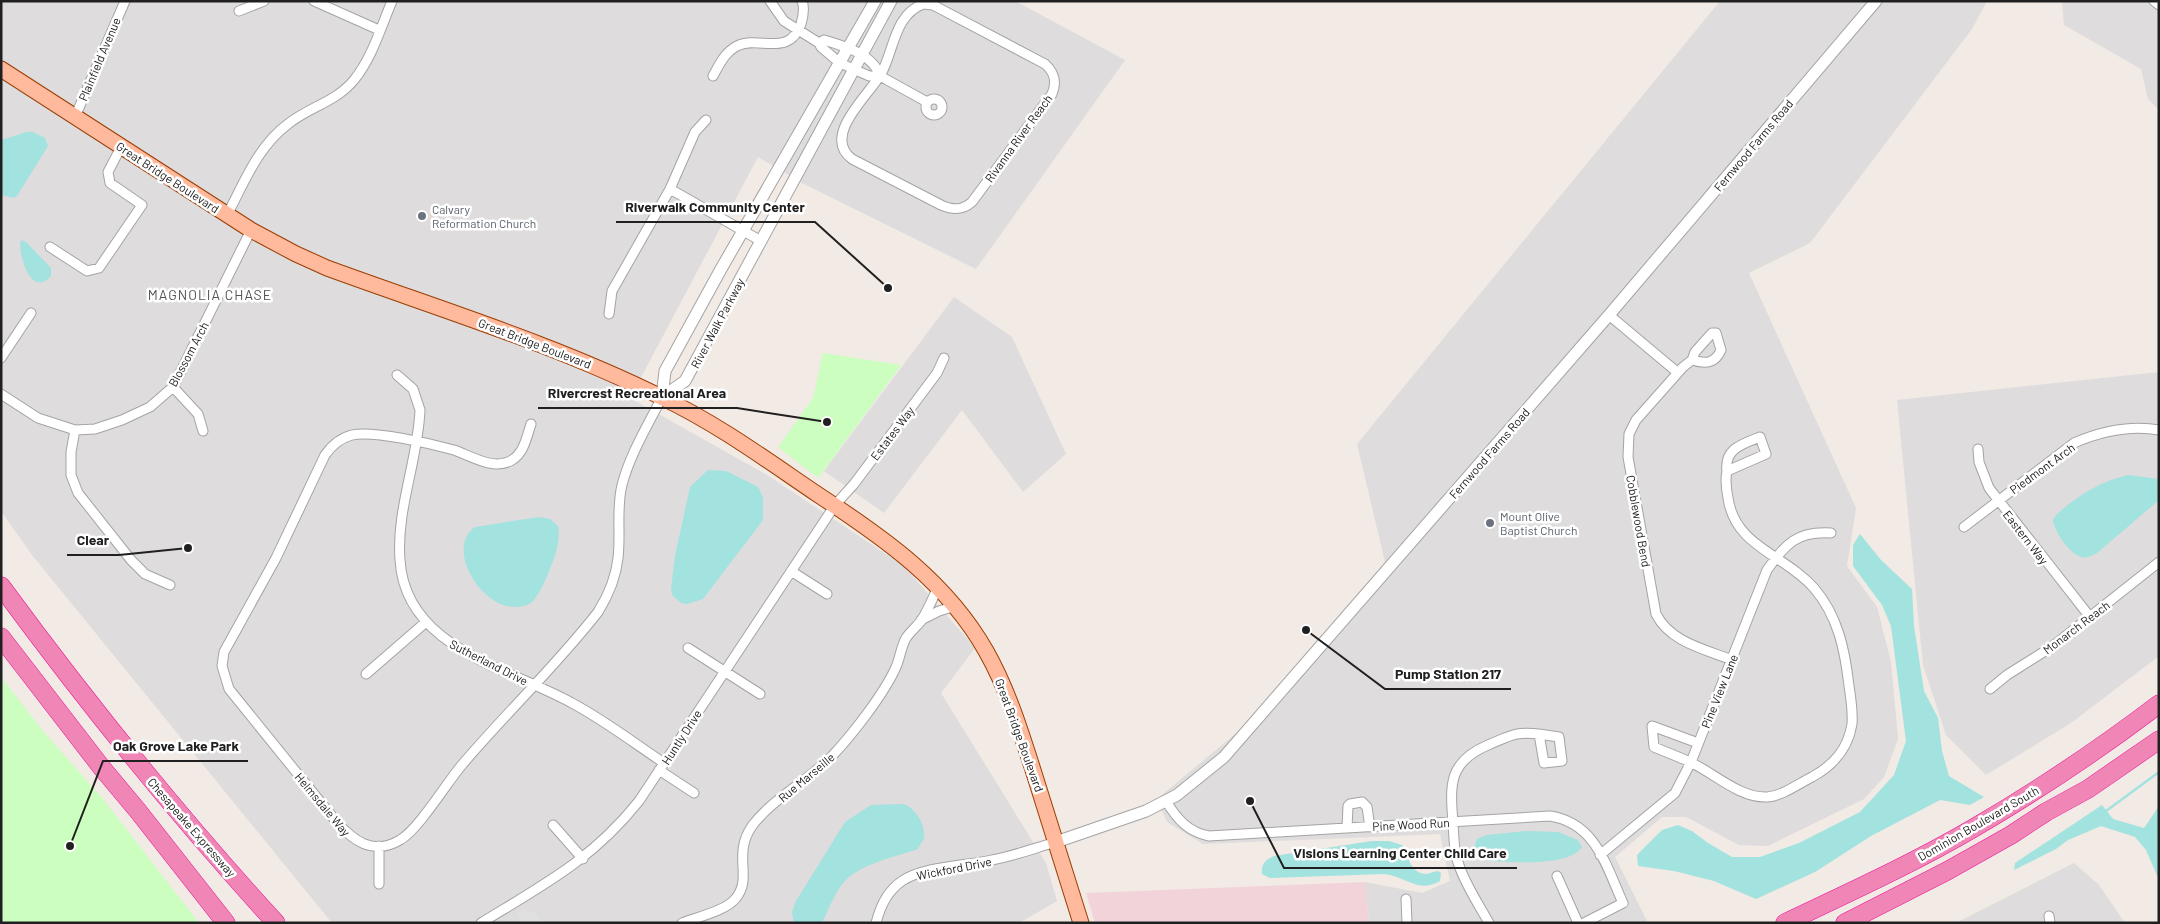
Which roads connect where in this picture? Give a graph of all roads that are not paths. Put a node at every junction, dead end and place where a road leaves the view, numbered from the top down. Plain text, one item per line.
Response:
1 (124, 1) edge
2 (264, 1) edge
3 (314, 1) edge
4 (392, 1) edge
5 (770, 1) edge
6 (802, 1) edge
7 (875, 1) edge
8 (891, 1) edge
9 (1876, 1) edge
10 (2154, 1) edge
11 (2159, 5) edge
12 (239, 11) dead end
13 (379, 30) junction
14 (798, 30) junction
15 (819, 42) junction
16 (848, 47) junction
17 (861, 55) junction
18 (840, 63) junction
19 (1, 69) edge
20 (854, 70) junction
21 (713, 76) dead end
22 (880, 76) junction
23 (927, 102) dead end
24 (74, 117) junction
25 (706, 120) dead end
26 (121, 147) junction
27 (670, 189) junction
28 (227, 215) junction
29 (251, 230) junction
30 (743, 231) junction
31 (761, 241) junction
32 (50, 247) dead end
33 (31, 313) dead end
34 (609, 314) dead end
35 (1609, 315) junction
36 (1, 358) edge
37 (944, 358) dead end
38 (1692, 360) dead end
39 (1677, 372) junction
40 (397, 375) dead end
41 (173, 387) junction
42 (1, 394) edge
43 (662, 397) junction
44 (531, 424) dead end
45 (75, 430) junction
46 (2159, 430) edge
47 (203, 431) dead end
48 (416, 442) junction
49 (1978, 449) dead end
50 (1727, 471) junction
51 (1998, 500) junction
52 (834, 506) junction
53 (1964, 527) dead end
54 (1831, 533) dead end
55 (1777, 557) junction
56 (2159, 562) edge
57 (791, 571) junction
58 (170, 584) dead end
59 (1, 586) edge
60 (938, 587) junction
61 (827, 594) dead end
62 (956, 606) junction
63 (2090, 617) junction
64 (921, 620) junction
65 (426, 622) junction
66 (1, 637) edge
67 (688, 648) dead end
68 (1732, 660) junction
69 (724, 672) junction
70 (366, 674) dead end
71 (534, 684) junction
72 (1990, 690) dead end
73 (760, 694) dead end
74 (2159, 704) edge
75 (1540, 734) dead end
76 (2159, 740) edge
77 (1698, 743) junction
78 (1691, 762) junction
79 (662, 766) junction
80 (694, 793) dead end
81 (1166, 801) junction
82 (1453, 822) junction
83 (553, 825) dead end
84 (1370, 827) junction
85 (1347, 828) junction
86 (1056, 842) junction
87 (379, 846) junction
88 (1600, 855) junction
89 (583, 859) junction
90 (1556, 876) dead end
91 (379, 884) dead end
92 (1406, 899) dead end
93 (695, 921) edge
94 (226, 923) edge
95 (276, 923) edge
96 (481, 923) edge
97 (682, 923) edge
98 (876, 923) edge
99 (1081, 923) edge
100 (1407, 923) edge
101 (1489, 923) edge
102 (1578, 923) edge
103 (1584, 923) edge
104 (1785, 923) edge
105 (1845, 923) edge

1 - 24 street, Plainfield Avenue
2 - 12 street
3 - 13 street
4 - 13 street
5 - 14 street
6 - 14 street
7 - 16 street, River Walk Parkway
8 - 17 street, River Walk Parkway
9 - 35 street, Fernwood Farms Road
10 - 11 street
13 - 28 street
14 - 15 street
14 - 21 street
15 - 16 street
15 - 18 street
16 - 17 street
16 - 18 street, River Walk Parkway
17 - 20 street, River Walk Parkway
17 - 22 street
18 - 20 street
18 - 30 street, River Walk Parkway
19 - 24 main road, Great Bridge Boulevard
20 - 22 street
20 - 31 street, River Walk Parkway
22 - 22 street, Rivanna River Reach
22 - 23 street
24 - 26 main road, Great Bridge Boulevard
25 - 27 street
26 - 28 main road, Great Bridge Boulevard
26 - 32 street
27 - 30 street
27 - 34 street
28 - 29 main road, Great Bridge Boulevard
29 - 41 street, Blossom Arch
29 - 43 main road, Great Bridge Boulevard
30 - 31 street
30 - 43 street, River Walk Parkway
31 - 43 street, River Walk Parkway
33 - 36 street
35 - 39 street
35 - 81 street, Fernwood Farms Road
37 - 52 street, Estates Way
38 - 39 street, Cobblewood Bend
39 - 68 street, Cobblewood Bend
40 - 48 street, Sutherland Drive
41 - 45 street, Blossom Arch
41 - 47 street
42 - 45 street, Blossom Arch
43 - 52 main road, Great Bridge Boulevard
43 - 71 street
44 - 48 street, Helmsdale Way
45 - 58 street
46 - 51 street, Piedmont Arch
48 - 65 street, Sutherland Drive
48 - 87 street, Helmsdale Way
49 - 51 street, Eastern Way
50 - 50 street
50 - 55 street
51 - 53 street, Piedmont Arch
51 - 63 street, Eastern Way
52 - 57 street, Huntly Drive
52 - 60 main road, Great Bridge Boulevard
54 - 55 street, Pine View Lane
55 - 68 street, Pine View Lane
55 - 78 street
56 - 63 street, Monarch Reach
57 - 61 street
57 - 69 street, Huntly Drive
59 - 95 highway, Chesapeake Expressway
60 - 62 main road, Great Bridge Boulevard
60 - 64 street, Rue Marseille
62 - 64 street
62 - 86 main road, Great Bridge Boulevard
63 - 72 street, Monarch Reach
64 - 93 street, Rue Marseille
65 - 70 street
65 - 71 street, Sutherland Drive
66 - 94 highway
67 - 69 street
68 - 77 street, Pine View Lane
69 - 73 street
69 - 79 street, Huntly Drive
71 - 79 street, Sutherland Drive
71 - 87 street
74 - 104 highway, Dominion Boulevard South
75 - 82 street
76 - 105 highway, Dominion Boulevard South
77 - 78 street, Pine View Lane
77 - 78 street
78 - 88 street, Pine View Lane
79 - 80 street, Sutherland Drive
79 - 89 street, Huntly Drive
81 - 85 street, Pine Wood Run
81 - 86 street, Fernwood Farms Road
82 - 84 street, Pine Wood Run
82 - 88 street, Pine Wood Run
82 - 101 street
83 - 89 street
84 - 85 street, Pine Wood Run
84 - 85 street
86 - 98 street, Wickford Drive
86 - 99 main road, Great Bridge Boulevard
87 - 91 street
88 - 103 street, Pine Wood Run
89 - 96 street, Huntly Drive
90 - 102 street
92 - 100 street
93 - 97 street, Rue Marseille

